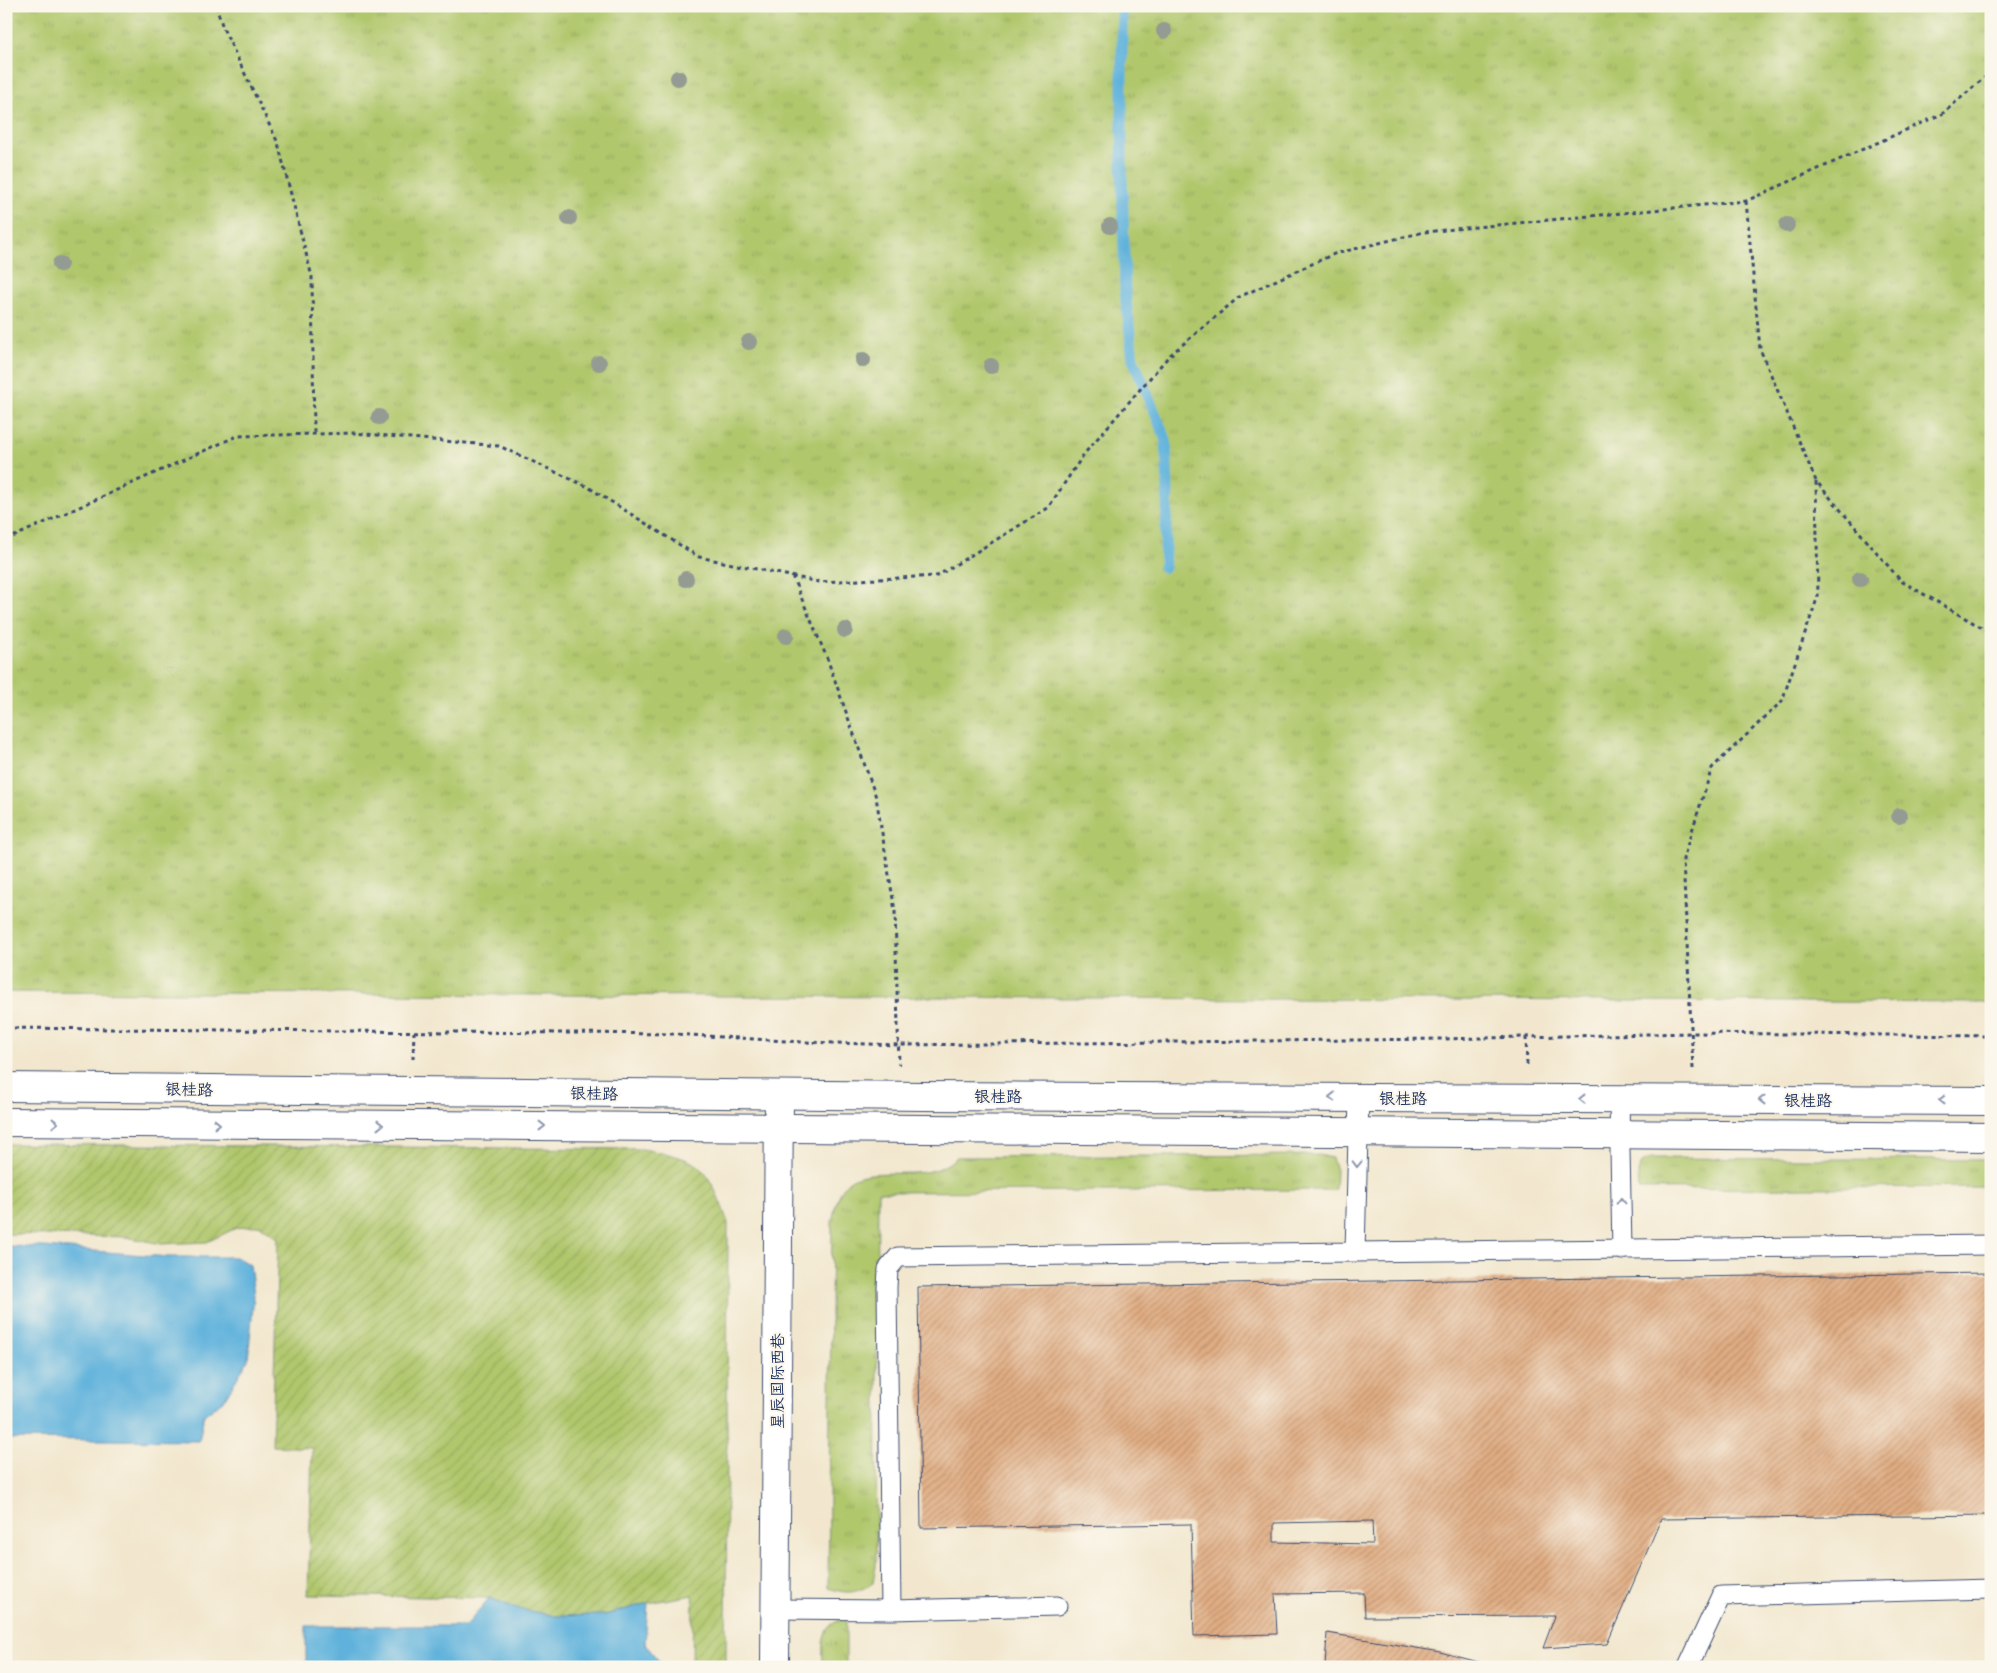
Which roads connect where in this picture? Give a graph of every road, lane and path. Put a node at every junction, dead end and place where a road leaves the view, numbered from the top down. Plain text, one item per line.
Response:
1 (216, 6) edge
2 (1991, 72) edge
3 (1746, 201) junction
4 (314, 434) junction
5 (1816, 481) junction
6 (6, 540) edge
7 (792, 576) junction
8 (1991, 633) edge
9 (6, 1028) edge
10 (1691, 1033) junction
11 (1991, 1036) edge
12 (898, 1045) junction
13 (6, 1087) edge
14 (779, 1095) junction
15 (900, 1096) junction
16 (1359, 1098) junction
17 (1620, 1098) junction
18 (1694, 1099) junction
19 (1991, 1101) edge
20 (6, 1122) edge
21 (778, 1128) junction
22 (1358, 1132) junction
23 (1620, 1135) junction
24 (1991, 1138) edge
25 (1991, 1245) edge
26 (1622, 1250) junction
27 (1355, 1252) junction
28 (1991, 1589) edge
29 (1057, 1606) dead end
30 (775, 1609) junction
31 (891, 1610) junction
32 (775, 1667) edge
33 (1688, 1667) edge

1 - 4 path
2 - 3 path
3 - 5 path
3 - 7 path
4 - 6 path
4 - 7 path
5 - 8 path
5 - 10 path
7 - 12 path
9 - 12 path
10 - 11 path
10 - 12 path
10 - 18 path
12 - 15 path
13 - 14 street, 银桂路
14 - 15 street, 银桂路
14 - 21 street, 星辰国际西巷
16 -> 15 street, 银桂路
17 -> 16 street, 银桂路
16 - 22 lane
17 - 18 street, 银桂路
17 - 23 lane
19 -> 18 street, 银桂路
20 -> 21 street, 银桂路
21 - 22 street, 银桂路
21 - 30 street, 星辰国际西巷
22 - 23 street, 银桂路
22 -> 27 lane
23 - 24 street, 银桂路
26 -> 23 lane
25 - 26 lane
26 - 27 lane
27 - 31 lane
28 - 33 lane
29 - 31 lane
30 - 31 lane
30 - 32 street, 星辰国际西巷

